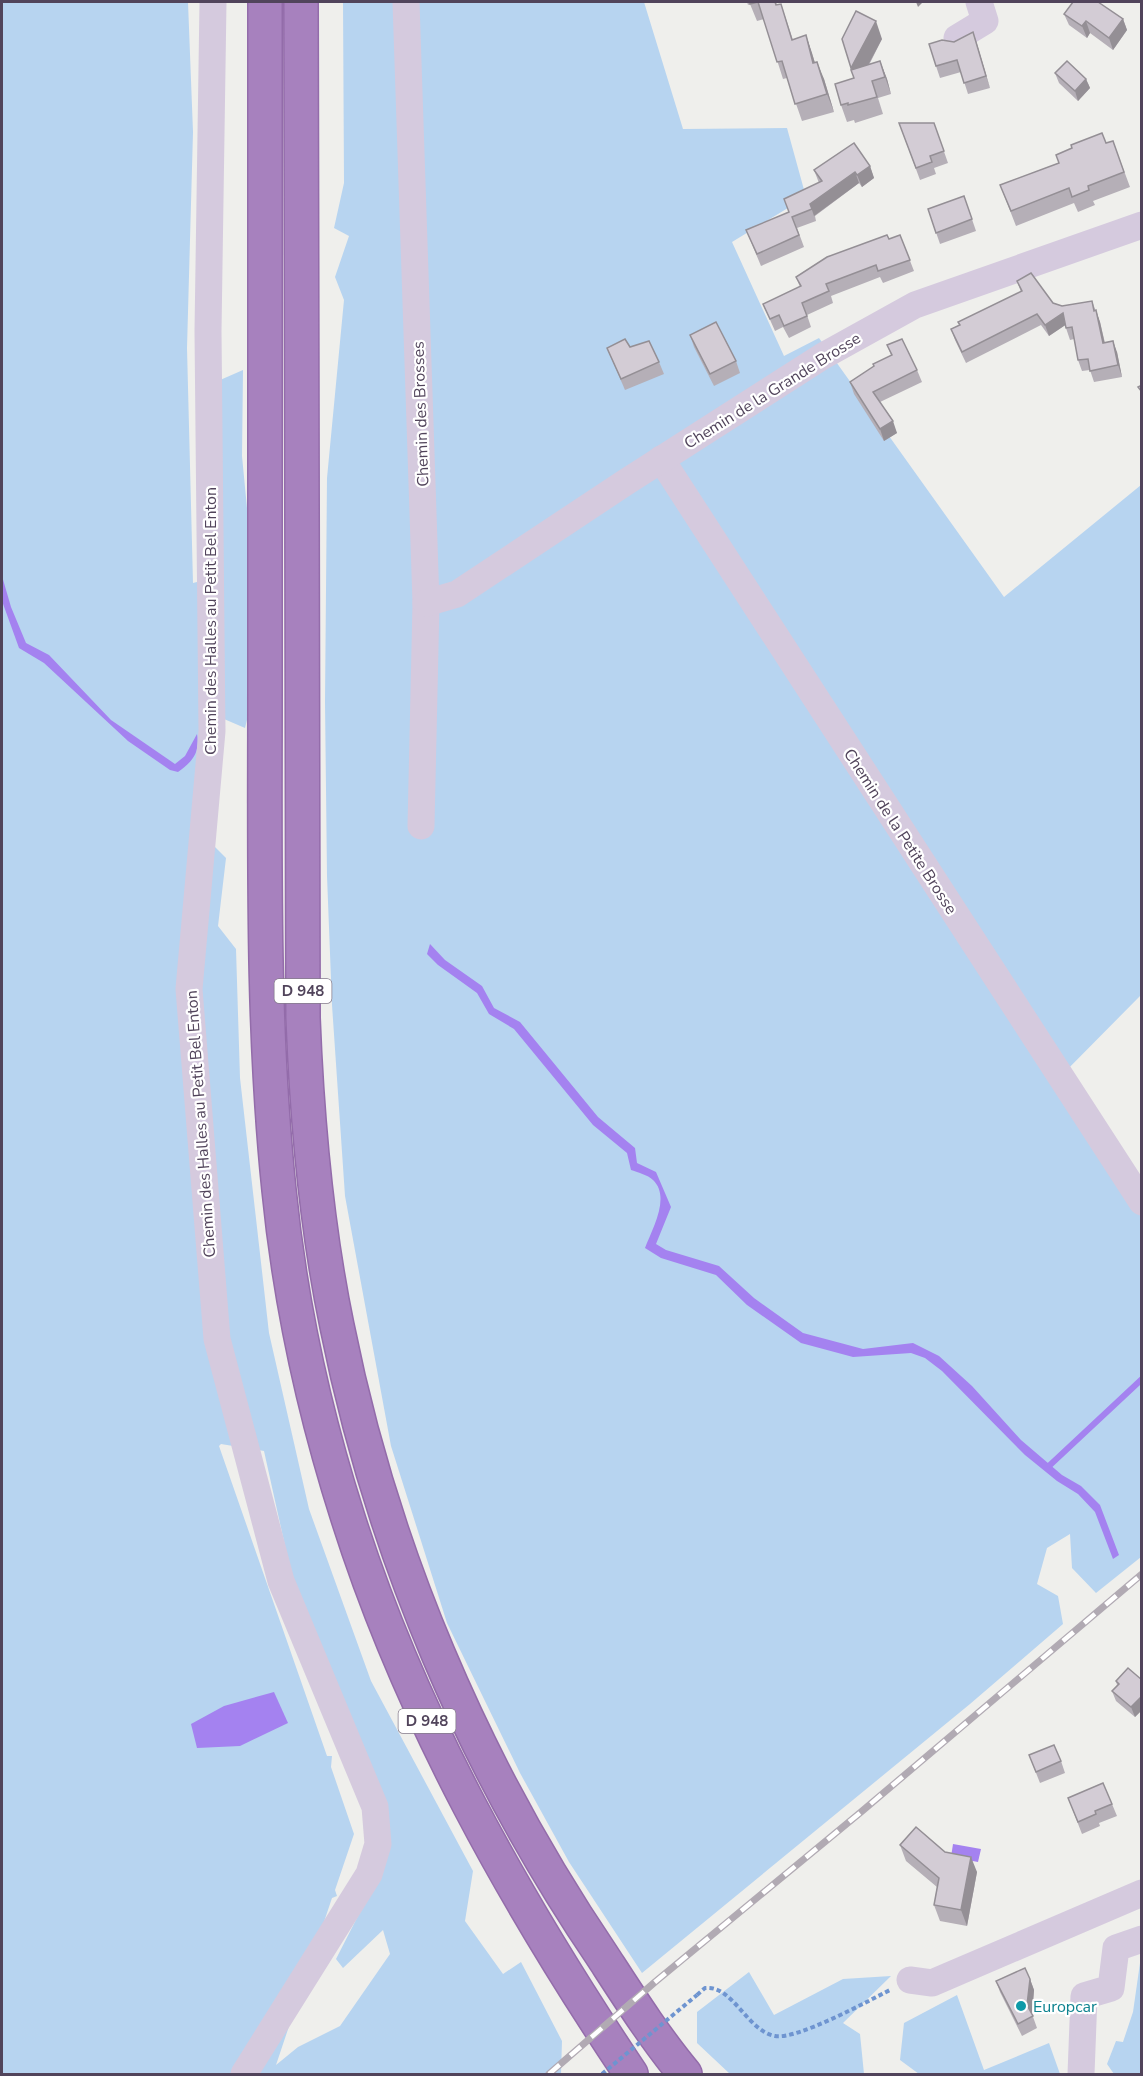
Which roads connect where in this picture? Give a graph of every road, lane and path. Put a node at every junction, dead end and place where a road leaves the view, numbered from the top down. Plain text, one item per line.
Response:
1 (213, 2) edge
2 (265, 2) edge
3 (301, 2) edge
4 (406, 2) edge
5 (979, 2) edge
6 (957, 38) edge
7 (1142, 225) edge
8 (661, 459) junction
9 (426, 603) junction
10 (421, 826) dead end
11 (1141, 1200) edge
12 (1141, 1900) edge
13 (533, 1917) junction
14 (582, 1927) junction
15 (1142, 1939) edge
16 (910, 1980) dead end
17 (697, 1995) dead end
18 (244, 2074) edge
19 (602, 2074) edge
20 (631, 2074) edge
21 (651, 2074) edge
22 (685, 2074) edge
23 (706, 2074) edge
24 (1081, 2074) edge

1 - 18 street, Chemin des Halles au Petit Bel Enton
2 - 13 highway, D 948
3 - 14 highway, D 948
4 - 9 street, Chemin des Brosses
5 - 6 street
7 - 8 street, Chemin de la Grande Brosse
8 - 9 street, Chemin de la Grande Brosse
8 - 11 street, Chemin de la Petite Brosse
9 - 10 street, Chemin des Brosses
12 - 16 street
13 - 20 highway
13 - 21 highway, D 948
14 - 22 highway, D 948
14 - 23 highway
15 - 24 street
17 - 19 path, bridge

